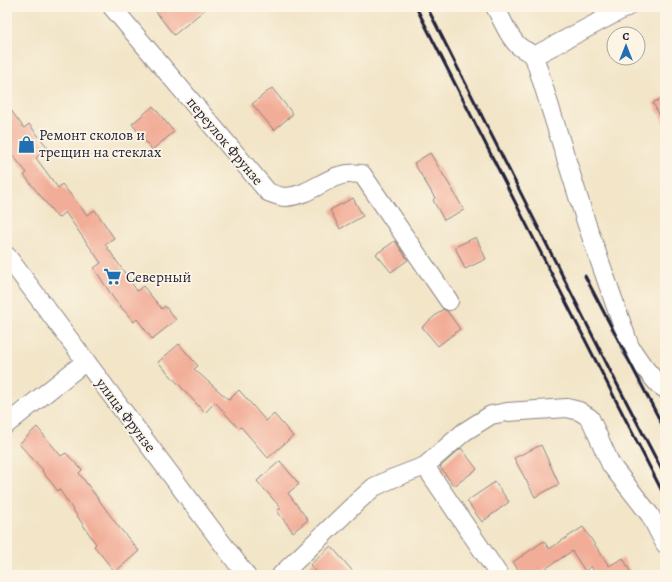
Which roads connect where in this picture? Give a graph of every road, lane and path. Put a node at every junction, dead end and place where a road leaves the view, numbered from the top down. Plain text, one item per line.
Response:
1 (112, 7) edge
2 (495, 7) edge
3 (627, 7) edge
4 (534, 56) junction
5 (7, 256) edge
6 (449, 301) dead end
7 (86, 362) junction
8 (665, 389) edge
9 (7, 424) edge
10 (425, 466) junction
11 (665, 544) edge
12 (246, 575) edge
13 (281, 575) edge
14 (499, 575) edge

1 - 6 street, переулок Фрунзе
2 - 4 street
3 - 4 street
4 - 8 street
5 - 7 street, улица Фрунзе
7 - 9 street
7 - 12 street, улица Фрунзе
10 - 11 street
10 - 13 street
10 - 14 street

